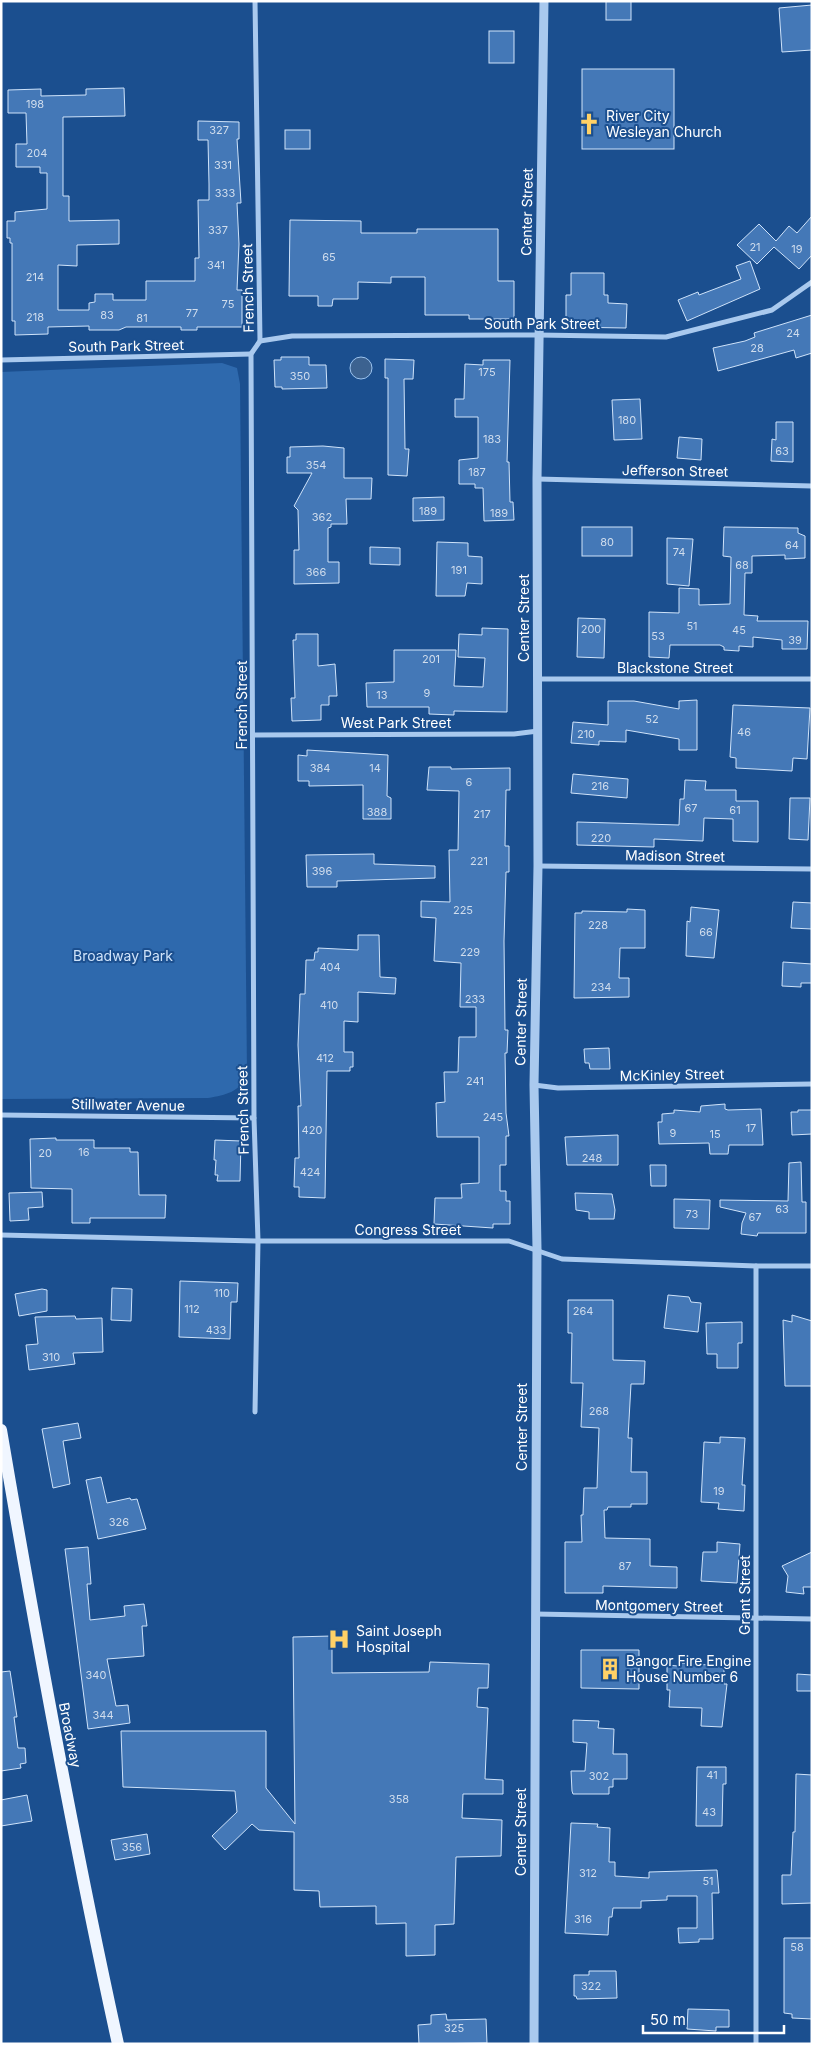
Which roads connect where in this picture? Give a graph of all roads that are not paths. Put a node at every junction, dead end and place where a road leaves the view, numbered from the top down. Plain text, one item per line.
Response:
1 (255, 1) edge
2 (544, 1) edge
3 (812, 282) edge
4 (538, 335) junction
5 (260, 341) junction
6 (251, 354) junction
7 (1, 360) edge
8 (537, 479) junction
9 (812, 486) edge
10 (538, 679) junction
11 (812, 680) edge
12 (538, 731) junction
13 (254, 735) junction
14 (538, 866) junction
15 (812, 869) edge
16 (812, 1084) edge
17 (534, 1086) junction
18 (1, 1115) edge
19 (254, 1118) junction
20 (1, 1235) edge
21 (258, 1241) junction
22 (537, 1249) junction
23 (756, 1266) junction
24 (812, 1266) edge
25 (255, 1412) dead end
26 (1, 1430) edge
27 (535, 1614) junction
28 (756, 1619) junction
29 (812, 1619) edge
30 (118, 2044) edge
31 (534, 2044) edge
32 (756, 2044) edge

1 - 5 street, French Street
2 - 4 street, Center Street
3 - 4 street, South Park Street
4 - 5 street, South Park Street
4 - 8 street, Center Street
5 - 6 street, French Street
6 - 7 street, South Park Street
6 - 13 street, French Street
8 - 9 street, Jefferson Street
8 - 10 street, Center Street
10 - 11 street, Blackstone Street
10 - 12 street, Center Street
12 - 13 street, West Park Street
12 - 14 street, Center Street
13 - 19 street, French Street
14 - 15 street, Madison Street
14 - 17 street, Center Street
16 - 17 street, McKinley Street
17 - 22 street, Center Street
18 - 19 street, Stillwater Avenue
19 - 21 street, French Street
20 - 21 street, Congress Street
21 - 22 street, Congress Street
21 - 25 street, French Street
22 - 23 street, Congress Street
22 - 27 street, Center Street
23 - 24 street, Congress Street
23 - 28 street, Grant Street
26 - 30 main road, Broadway
27 - 28 street, Montgomery Street
27 - 31 street, Center Street
28 - 29 street, Montgomery Street
28 - 32 street, Grant Street

